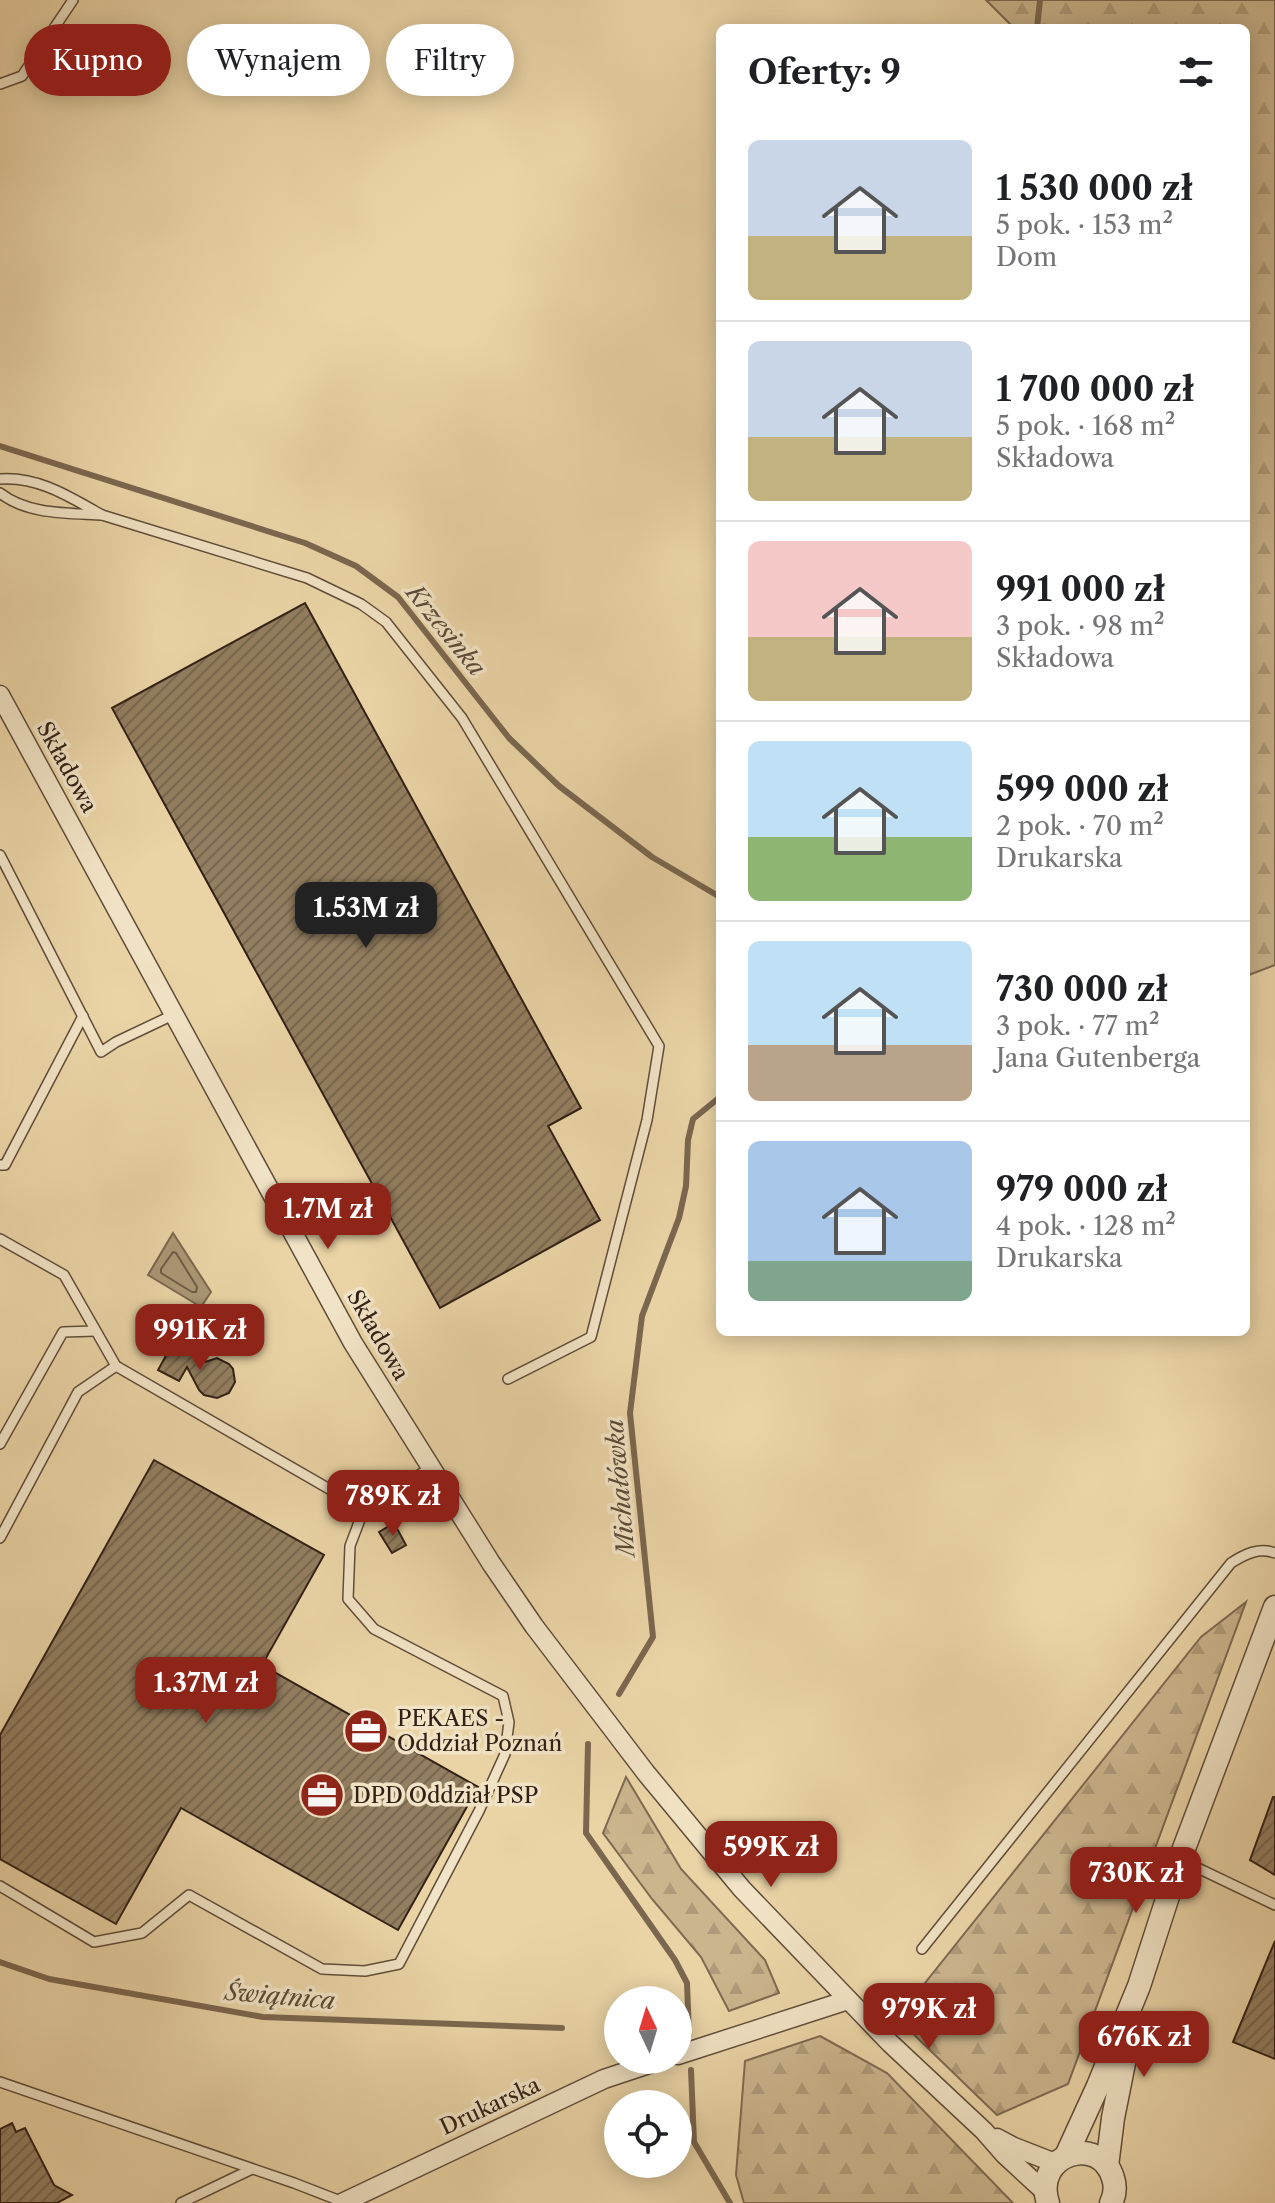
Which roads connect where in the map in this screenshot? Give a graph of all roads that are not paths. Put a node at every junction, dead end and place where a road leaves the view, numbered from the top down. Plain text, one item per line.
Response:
1 (73, 0) edge
2 (0, 84) edge
3 (0, 479) edge
4 (0, 493) edge
5 (102, 515) junction
6 (0, 695) edge
7 (0, 855) edge
8 (175, 1014) junction
9 (83, 1016) junction
10 (0, 1165) edge
11 (0, 1239) edge
12 (95, 1331) junction
13 (116, 1366) junction
14 (508, 1379) dead end
15 (0, 1444) edge
16 (430, 1468) junction
17 (364, 1509) junction
18 (0, 1538) edge
19 (1275, 1553) edge
20 (1275, 1608) edge
21 (1180, 1859) junction
22 (0, 1886) edge
23 (1275, 1905) edge
24 (922, 1949) dead end
25 (1139, 1986) junction
26 (848, 2000) junction
27 (692, 2050) edge
28 (619, 2074) edge
29 (0, 2082) edge
30 (984, 2131) junction
31 (1060, 2159) junction
32 (1107, 2166) junction
33 (252, 2169) junction
34 (1046, 2197) edge
35 (181, 2203) edge
36 (343, 2203) edge
37 (1111, 2203) edge

1 - 2 lane
3 - 5 lane
4 - 5 lane
5 - 14 lane
6 - 8 street, Składowa
7 - 9 lane
8 - 9 lane
8 - 16 street, Składowa
9 - 10 lane
11 - 12 lane
12 - 13 lane
12 - 15 lane
13 - 17 lane
13 - 18 lane
16 - 17 lane
16 - 26 street, Składowa
17 - 22 lane
19 - 24 lane
20 - 21 street
21 - 23 lane
21 - 25 street
25 - 31 street
25 - 32 street
26 - 27 street
26 - 30 street, Składowa
28 - 36 street, Drukarska
29 - 33 lane
30 - 31 street
30 - 34 street
31 - 32 street
31 - 34 street
32 - 37 street
33 - 35 lane
33 - 36 lane

